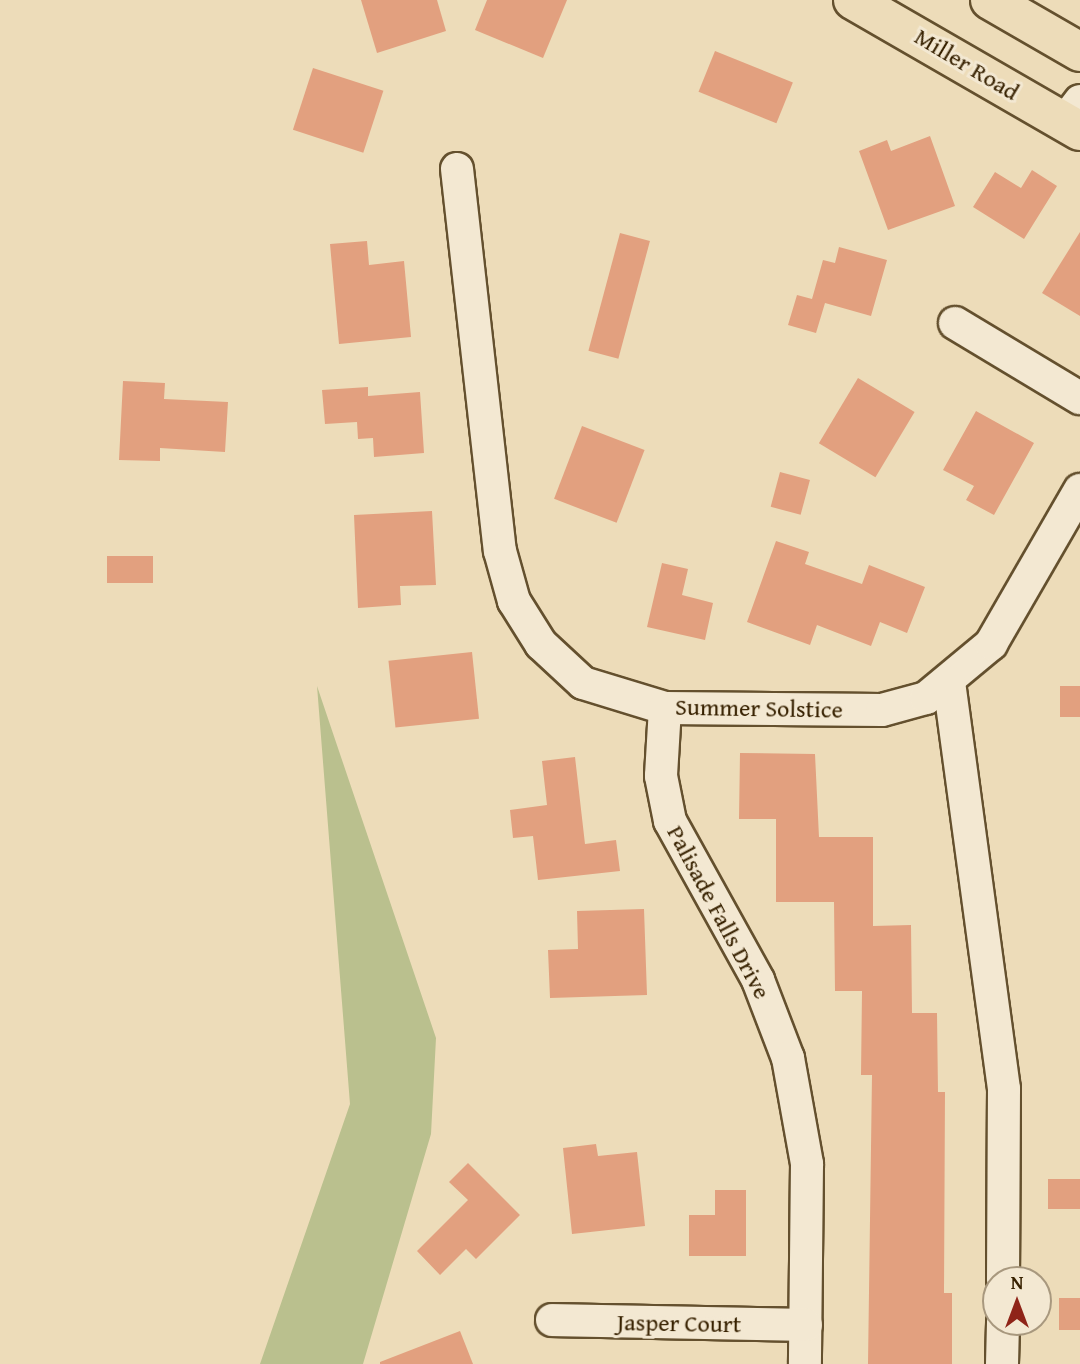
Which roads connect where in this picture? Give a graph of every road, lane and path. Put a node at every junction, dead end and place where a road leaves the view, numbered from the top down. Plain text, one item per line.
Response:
1 (853, 0) edge
2 (990, 0) edge
3 (1080, 52) edge
4 (1075, 118) edge
5 (457, 169) dead end
6 (955, 323) dead end
7 (1080, 398) edge
8 (1080, 490) edge
9 (949, 682) junction
10 (665, 708) junction
11 (1003, 1266) edge
12 (552, 1320) dead end
13 (806, 1325) junction
14 (1003, 1336) edge
15 (805, 1364) edge
16 (1002, 1364) edge

1 - 4 main road, Miller Road
2 - 3 main road
5 - 10 street, Summer Solstice
6 - 7 street
8 - 9 street, Summer Solstice
9 - 10 street, Summer Solstice
9 - 11 street
10 - 13 street, Palisade Falls Drive
12 - 13 street, Jasper Court
13 - 15 street, Palisade Falls Drive
14 - 16 street

